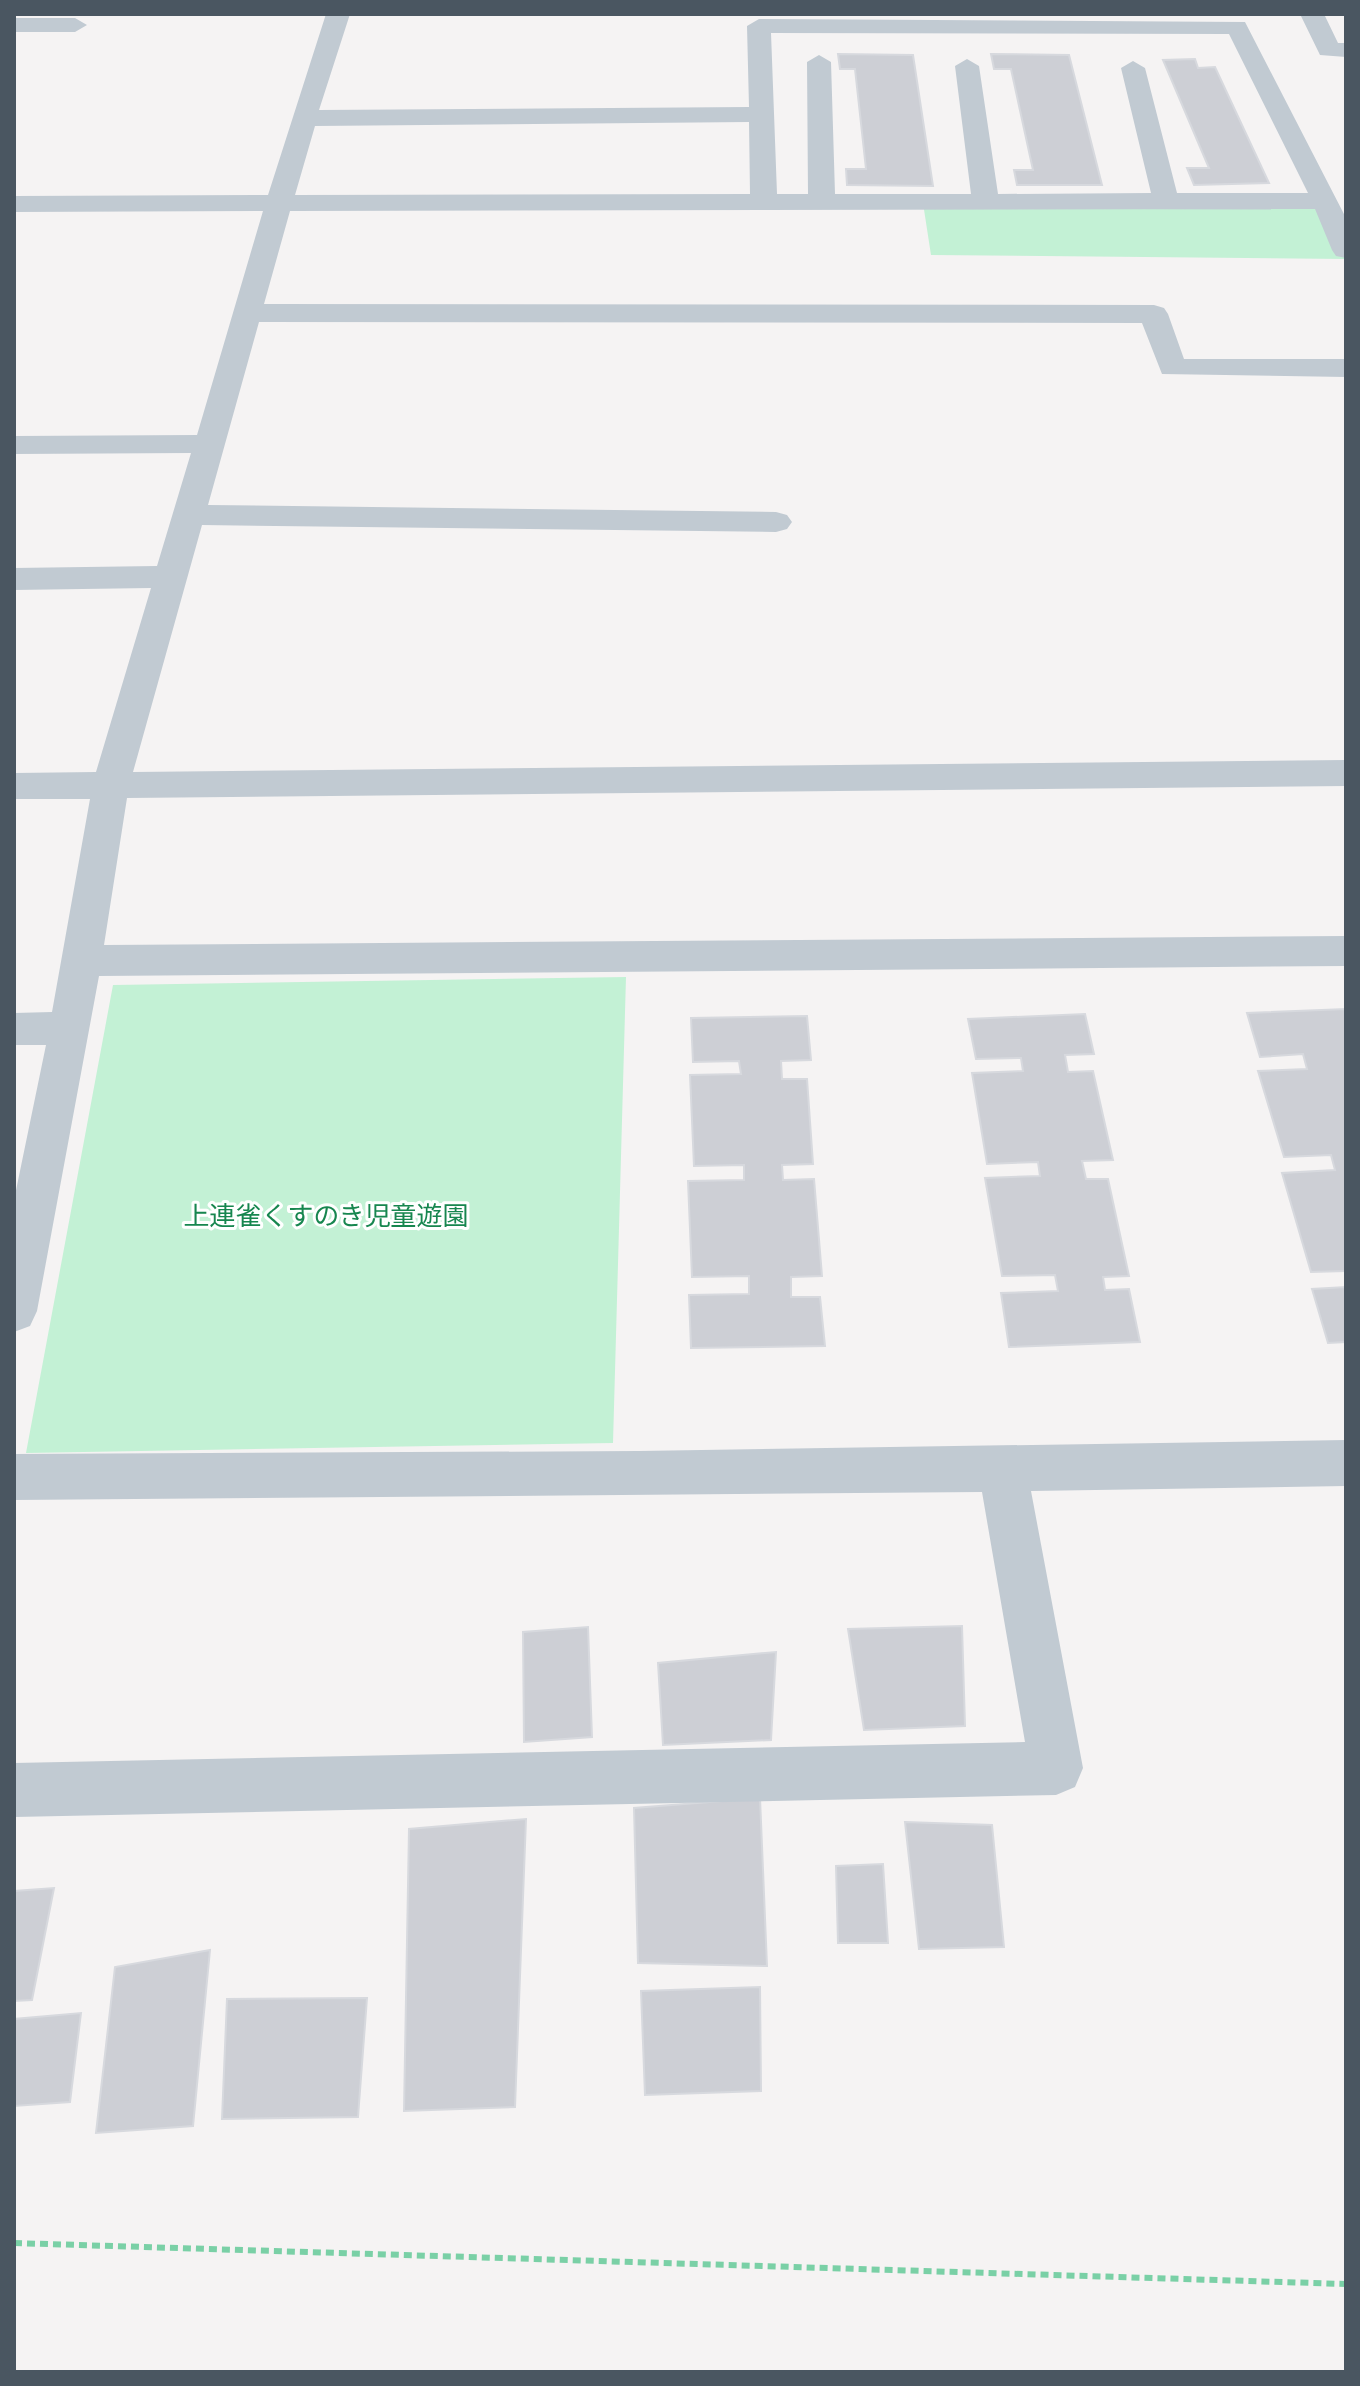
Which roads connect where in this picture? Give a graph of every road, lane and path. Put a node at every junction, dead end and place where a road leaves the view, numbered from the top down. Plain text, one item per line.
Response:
1 (338, 14) edge
2 (1312, 14) edge
3 (759, 20) edge
4 (1175, 20) edge
5 (14, 25) edge
6 (75, 25) dead end
7 (1346, 50) edge
8 (819, 62) dead end
9 (967, 66) dead end
10 (1133, 68) dead end
11 (761, 114) junction
12 (304, 118) junction
13 (1325, 201) junction
14 (1166, 202) junction
15 (764, 203) junction
16 (822, 203) junction
17 (986, 203) junction
18 (14, 204) edge
19 (278, 206) junction
20 (1346, 250) edge
21 (249, 313) junction
22 (1346, 368) edge
23 (208, 444) junction
24 (14, 445) edge
25 (192, 515) junction
26 (776, 522) dead end
27 (173, 577) junction
28 (14, 579) edge
29 (1346, 773) edge
30 (14, 786) edge
31 (110, 787) junction
32 (1346, 951) edge
33 (81, 961) junction
34 (70, 1028) junction
35 (14, 1029) edge
36 (15, 1302) edge
37 (1346, 1463) edge
38 (1002, 1466) junction
39 (14, 1477) edge
40 (14, 1790) edge
41 (14, 2243) edge
42 (1346, 2284) edge

1 - 12 street
2 - 7 street
3 - 4 street
3 - 11 street
4 - 13 street
5 - 6 street
8 - 16 street
9 - 17 street
10 - 14 street
11 - 12 street
11 - 15 street
12 - 19 street
13 - 14 street
13 - 20 street
14 - 17 street
15 - 16 street
15 - 19 street
16 - 17 street
18 - 19 street
19 - 21 street
21 - 22 street
21 - 23 street
23 - 24 street
23 - 25 street
25 - 26 street
25 - 27 street
27 - 28 street
27 - 31 street
29 - 31 street
30 - 31 street
31 - 33 street
32 - 33 street
33 - 34 street
34 - 35 street
34 - 36 street
37 - 38 street
38 - 39 street
38 - 40 street
41 - 42 path

